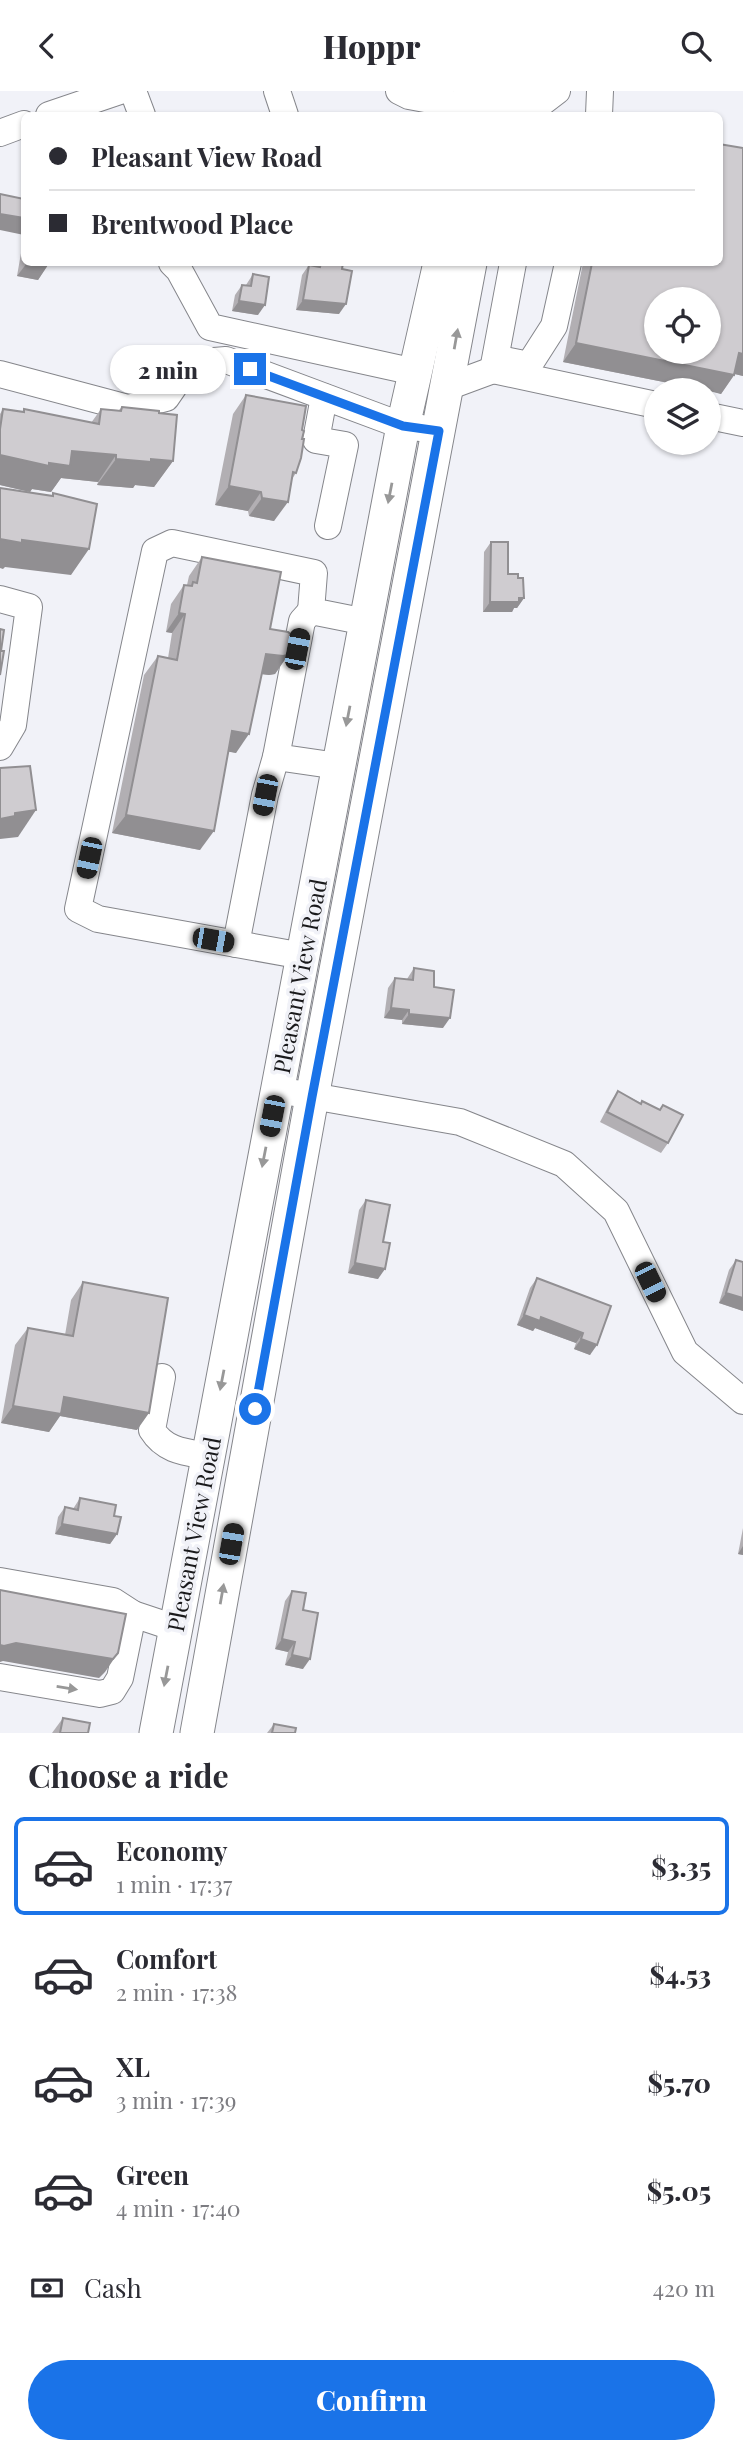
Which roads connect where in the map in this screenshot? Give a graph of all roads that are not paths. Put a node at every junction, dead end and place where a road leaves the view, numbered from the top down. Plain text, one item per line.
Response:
1 (120, 91) edge
2 (133, 91) edge
3 (277, 91) edge
4 (400, 91) edge
5 (600, 91) edge
6 (483, 104) edge
7 (546, 104) edge
8 (58, 112) edge
9 (141, 112) edge
10 (284, 112) edge
11 (599, 112) edge
12 (21, 125) edge
13 (0, 133) edge
14 (176, 266) edge
15 (439, 266) edge
16 (469, 266) edge
17 (512, 266) edge
18 (567, 266) edge
19 (494, 364) junction
20 (415, 372) junction
21 (0, 374) edge
22 (447, 387) junction
23 (324, 397) junction
24 (644, 402) edge
25 (721, 418) edge
26 (743, 423) edge
27 (403, 426) junction
28 (439, 431) junction
29 (328, 526) dead end
30 (0, 599) edge
31 (311, 611) junction
32 (366, 622) junction
33 (0, 747) edge
34 (276, 757) junction
35 (338, 766) junction
36 (374, 773) junction
37 (236, 944) junction
38 (303, 956) junction
39 (277, 1090) junction
40 (312, 1097) junction
41 (162, 1377) dead end
42 (743, 1401) edge
43 (208, 1456) junction
44 (0, 1581) edge
45 (133, 1614) junction
46 (175, 1628) junction
47 (0, 1677) edge
48 (156, 1733) edge
49 (197, 1733) edge

1 - 8 street
2 - 9 street
3 - 10 street
4 - 6 street
5 - 11 street
6 - 7 street
12 - 13 street
14 - 20 street
15 - 20 main road, Pleasant View Road
22 -> 16 main road, Pleasant View Road
17 - 19 street
18 - 19 street
19 - 22 street
19 - 24 street
20 - 27 main road, Pleasant View Road
21 - 23 street
22 - 28 main road, Pleasant View Road
23 - 27 street
23 - 29 street
25 - 26 street
27 - 28 street
27 -> 32 main road, Pleasant View Road
28 - 36 main road, Pleasant View Road
30 - 33 street
31 - 32 street
31 - 34 street
31 - 37 street
32 -> 35 main road, Pleasant View Road
34 - 35 street
34 - 37 street
35 - 36 main road
35 - 38 main road, Pleasant View Road
36 - 40 main road, Pleasant View Road
37 - 38 street
38 - 39 main road, Pleasant View Road
39 - 40 street
39 -> 43 main road, Pleasant View Road
40 - 42 street
49 -> 40 main road, Pleasant View Road
41 - 43 street
43 - 46 main road, Pleasant View Road
44 - 45 street
45 - 46 street
47 -> 45 street
46 -> 48 main road, Pleasant View Road

